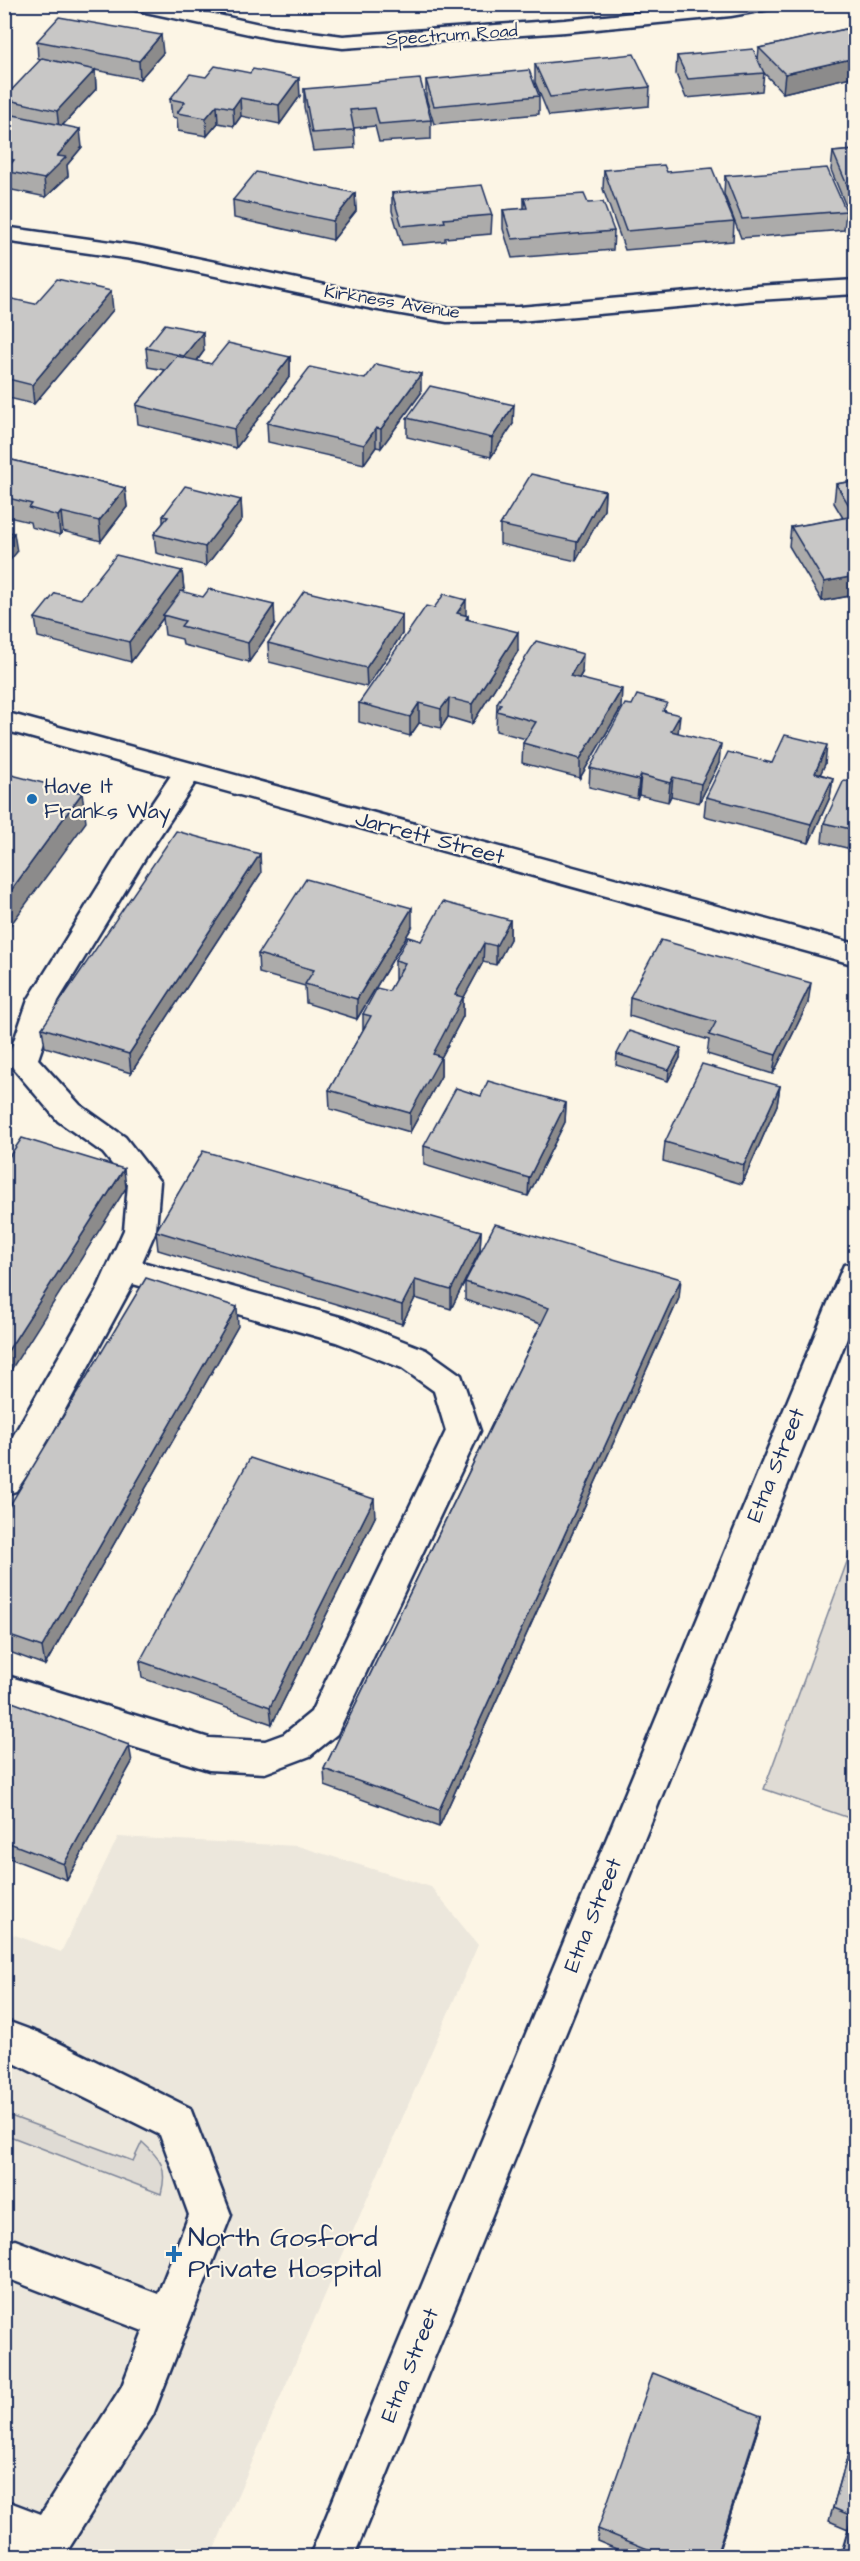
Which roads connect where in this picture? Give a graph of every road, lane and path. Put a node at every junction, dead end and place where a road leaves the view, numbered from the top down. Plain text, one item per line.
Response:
1 (136, 4) edge
2 (769, 4) edge
3 (4, 234) edge
4 (855, 287) edge
5 (4, 721) edge
6 (188, 772) junction
7 (855, 955) edge
8 (123, 1269) junction
9 (855, 1274) edge
10 (4, 1481) edge
11 (4, 1691) edge
12 (4, 2039) edge
13 (15, 2260) dead end
14 (169, 2320) junction
15 (4, 2522) edge
16 (332, 2556) edge

1 - 2 street, Spectrum Road
3 - 4 street, Kirkness Avenue
5 - 6 street, Jarrett Street
6 - 7 street, Jarrett Street
6 - 8 street
8 - 10 street
8 - 11 street
9 - 16 street, Etna Street
12 - 14 street
13 - 14 street
14 - 15 street

